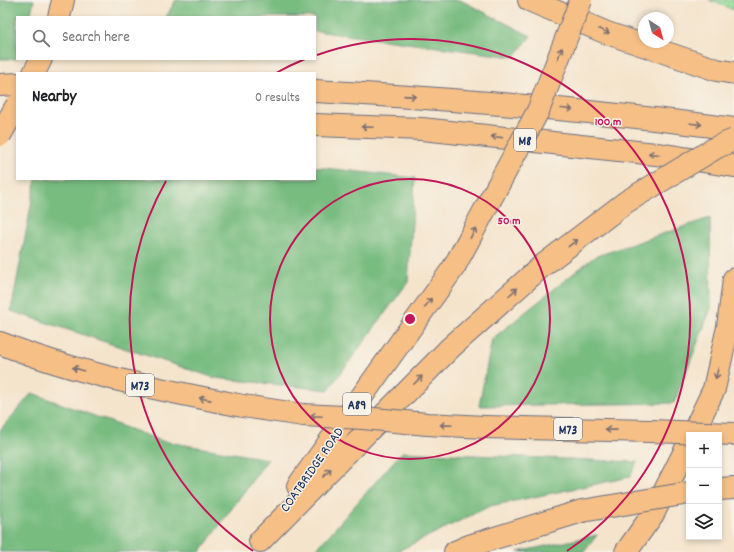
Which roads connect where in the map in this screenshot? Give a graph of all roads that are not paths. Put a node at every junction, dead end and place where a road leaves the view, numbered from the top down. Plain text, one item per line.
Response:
1 (63, 0) edge
2 (529, 0) edge
3 (581, 0) edge
4 (59, 16) edge
5 (734, 73) edge
6 (16, 84) edge
7 (0, 85) edge
8 (316, 91) edge
9 (16, 107) edge
10 (16, 121) edge
11 (0, 122) edge
12 (316, 125) edge
13 (734, 129) edge
14 (0, 135) edge
15 (734, 140) edge
16 (734, 166) edge
17 (734, 279) edge
18 (0, 343) edge
19 (693, 432) edge
20 (734, 434) edge
21 (686, 449) edge
22 (686, 494) edge
23 (255, 546) edge
24 (455, 552) edge
25 (626, 552) edge

1 - 4 highway
2 -> 5 highway
23 -> 3 highway, COATBRIDGE ROAD / A89, bridge
6 - 7 highway
8 -> 13 highway
9 - 14 highway, bridge
10 - 11 highway
16 -> 12 highway, M8
23 -> 15 highway, bridge
17 -> 19 highway
20 -> 18 highway, M73, bridge
21 - 25 highway
22 - 24 highway, bridge

